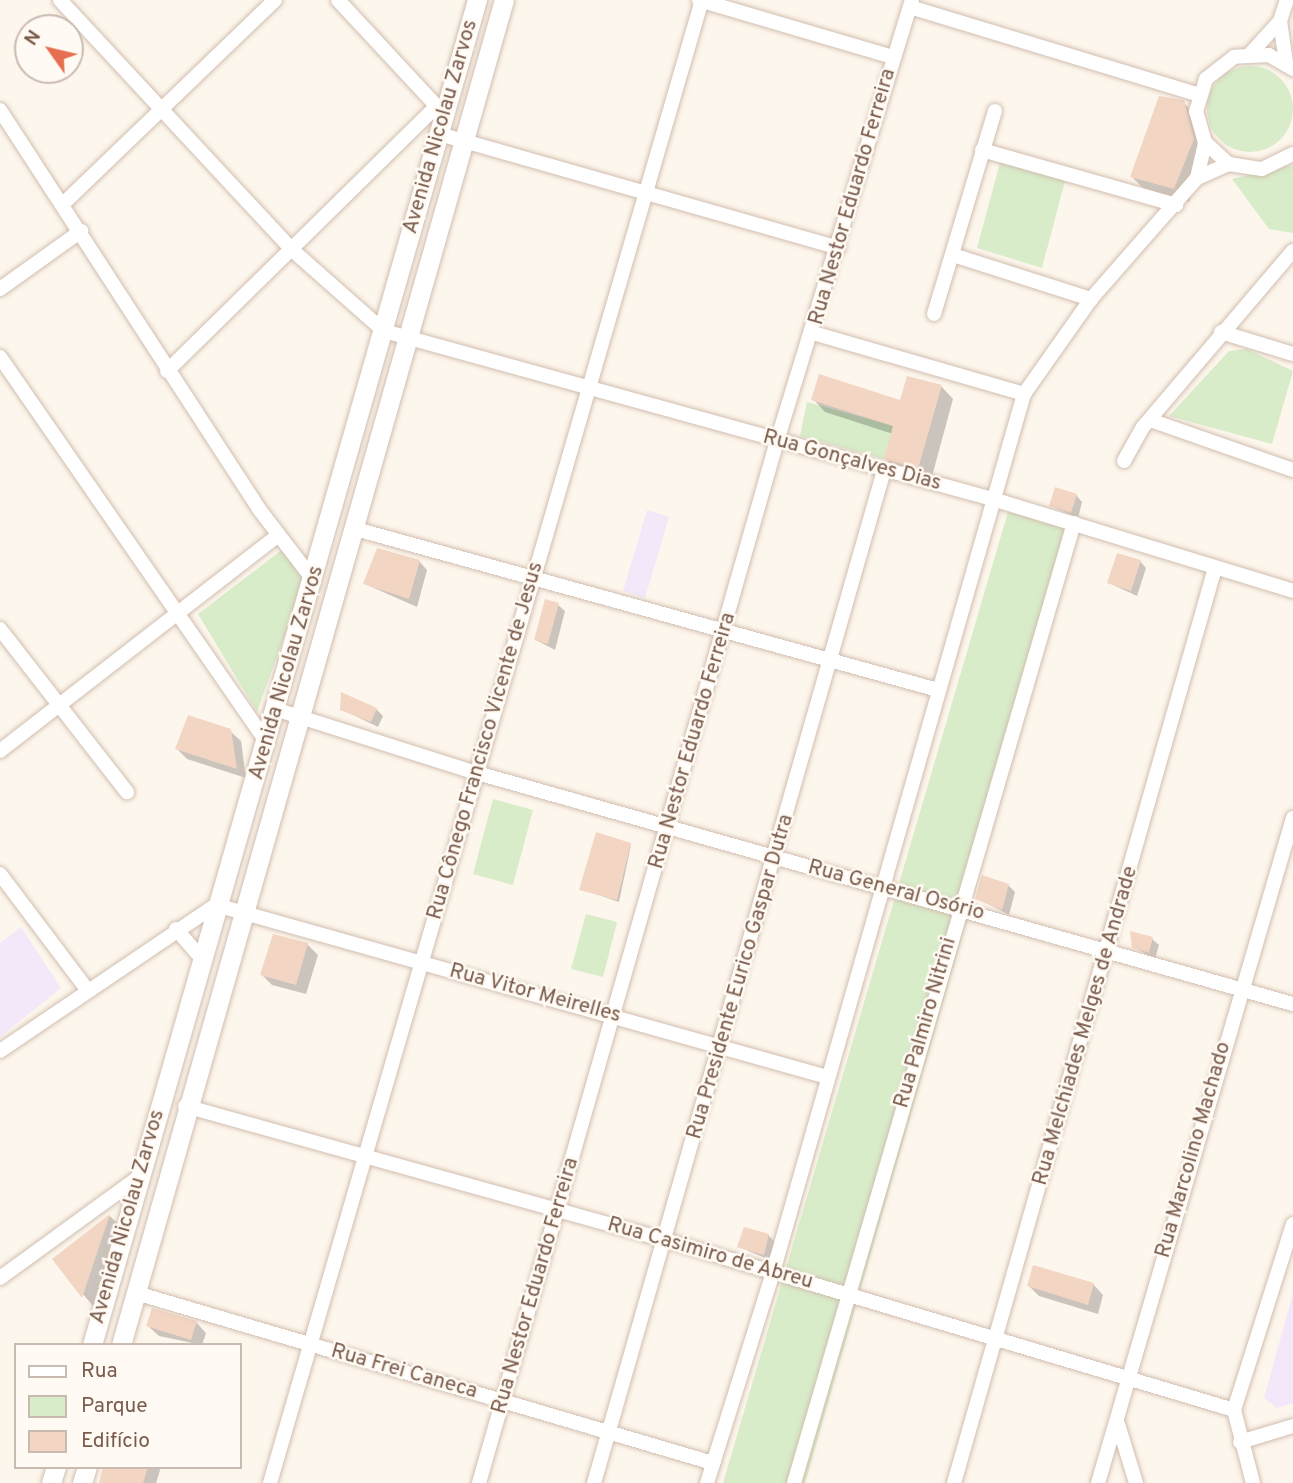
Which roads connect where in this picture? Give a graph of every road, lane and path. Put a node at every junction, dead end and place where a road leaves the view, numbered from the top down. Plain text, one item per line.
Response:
1 (60, 0) edge
2 (275, 0) edge
3 (338, 0) edge
4 (477, 0) edge
5 (504, 0) edge
6 (701, 0) edge
7 (1287, 0) edge
8 (911, 4) edge
9 (1280, 21) junction
10 (1251, 53) junction
11 (893, 57) junction
12 (1289, 66) edge
13 (1199, 95) junction
14 (163, 108) junction
15 (0, 110) edge
16 (441, 110) junction
17 (995, 111) dead end
18 (439, 134) junction
19 (1205, 142) junction
20 (464, 144) junction
21 (982, 150) junction
22 (1293, 154) edge
23 (1229, 164) junction
24 (1197, 178) junction
25 (643, 196) junction
26 (64, 203) junction
27 (1176, 205) junction
28 (81, 232) junction
29 (838, 248) junction
30 (291, 249) junction
31 (1293, 251) edge
32 (953, 255) junction
33 (0, 289) edge
34 (1091, 299) junction
35 (934, 314) dead end
36 (384, 331) junction
37 (1221, 332) junction
38 (813, 333) junction
39 (409, 338) junction
40 (1293, 354) edge
41 (0, 357) edge
42 (167, 371) junction
43 (588, 389) junction
44 (1024, 394) junction
45 (1150, 419) junction
46 (777, 442) junction
47 (1124, 461) dead end
48 (884, 470) junction
49 (1293, 470) edge
50 (996, 500) junction
51 (1074, 523) junction
52 (330, 524) junction
53 (352, 528) junction
54 (277, 536) junction
55 (1215, 568) junction
56 (532, 580) junction
57 (314, 581) junction
58 (1293, 591) edge
59 (178, 618) junction
60 (0, 629) edge
61 (723, 635) junction
62 (831, 663) junction
63 (938, 690) junction
64 (58, 708) junction
65 (278, 710) junction
66 (299, 716) junction
67 (268, 744) junction
68 (0, 751) edge
69 (477, 773) junction
70 (127, 792) dead end
71 (1293, 818) edge
72 (669, 825) junction
73 (776, 859) junction
74 (1287, 863) edge
75 (0, 874) edge
76 (883, 886) junction
77 (216, 905) junction
78 (958, 909) junction
79 (243, 913) junction
80 (176, 929) junction
81 (1109, 948) junction
82 (201, 958) junction
83 (422, 962) junction
84 (86, 988) junction
85 (1241, 988) junction
86 (1293, 1004) edge
87 (614, 1016) junction
88 (722, 1045) junction
89 (0, 1051) edge
90 (827, 1077) junction
91 (185, 1106) junction
92 (363, 1156) junction
93 (142, 1175) junction
94 (558, 1213) junction
95 (1293, 1224) edge
96 (665, 1240) junction
97 (773, 1272) junction
98 (0, 1278) edge
99 (136, 1293) junction
100 (851, 1294) junction
101 (996, 1337) junction
102 (93, 1343) edge
103 (122, 1343) edge
104 (312, 1345) junction
105 (1129, 1375) junction
106 (503, 1401) junction
107 (1234, 1410) junction
108 (1118, 1423) junction
109 (1293, 1426) edge
110 (607, 1433) junction
111 (1240, 1442) junction
112 (713, 1463) junction
113 (270, 1483) edge
114 (479, 1483) edge
115 (594, 1483) edge
116 (706, 1483) edge
117 (794, 1483) edge
118 (954, 1483) edge
119 (1098, 1483) edge
120 (1136, 1483) edge
121 (1253, 1483) edge

1 - 14 street
2 - 14 street
3 - 16 street
4 - 16 main road, Avenida Nicolau Zarvos
5 - 20 main road, Avenida Nicolau Zarvos
6 - 11 street
6 - 25 street, Rua Cônego Francisco Vicente de Jesus
7 - 9 street
8 - 11 street, Rua Nestor Eduardo Ferreira
8 - 13 street
9 - 10 street
9 - 12 street
10 - 12 street
10 - 13 street
11 - 29 street, Rua Nestor Eduardo Ferreira
13 - 19 street
14 - 26 street
14 - 30 street
15 - 26 street
16 - 18 main road, Avenida Nicolau Zarvos
16 - 30 street
17 - 21 street
18 - 20 street
18 - 36 main road, Avenida Nicolau Zarvos
19 - 23 street
19 - 24 street
20 - 25 street
20 - 39 main road, Avenida Nicolau Zarvos
21 - 27 street
21 - 32 street
22 - 23 street
23 - 24 street
24 - 27 street
25 - 29 street
25 - 43 street, Rua Cônego Francisco Vicente de Jesus
26 - 28 street
27 - 34 street
28 - 33 street
28 - 42 street
29 - 38 street, Rua Nestor Eduardo Ferreira
30 - 36 street
30 - 42 street
31 - 37 street
32 - 34 street
32 - 35 street
34 - 44 street
36 - 39 street, Rua Gonçalves Dias
36 - 52 main road, Avenida Nicolau Zarvos
37 - 40 street
37 - 45 street
38 - 44 street
38 - 46 street, Rua Nestor Eduardo Ferreira
39 - 43 street, Rua Gonçalves Dias
39 - 53 main road, Avenida Nicolau Zarvos
41 - 59 street
42 - 54 street
43 - 46 street, Rua Gonçalves Dias
43 - 56 street, Rua Cônego Francisco Vicente de Jesus
44 - 50 street
45 - 47 street
45 - 49 street
46 - 48 street, Rua Gonçalves Dias
46 - 61 street, Rua Nestor Eduardo Ferreira
48 - 50 street, Rua Gonçalves Dias
48 - 62 street, Rua Presidente Eurico Gaspar Dutra
50 - 51 street, Rua Gonçalves Dias
50 - 63 street
51 - 55 street, Rua Gonçalves Dias
51 - 78 street, Rua Palmiro Nitrini
52 - 53 main road
52 - 57 main road, Avenida Nicolau Zarvos
53 - 56 street
53 - 66 main road, Avenida Nicolau Zarvos
54 - 57 street
54 - 59 street
55 - 58 street, Rua Gonçalves Dias
55 - 81 street, Rua Melchiades Melges de Andrade
56 - 61 street
56 - 69 street, Rua Cônego Francisco Vicente de Jesus
57 - 65 main road, Avenida Nicolau Zarvos
59 - 64 street
59 - 67 street
60 - 64 street
61 - 62 street
61 - 72 street, Rua Nestor Eduardo Ferreira
62 - 63 street
62 - 73 street, Rua Presidente Eurico Gaspar Dutra
63 - 76 street
64 - 68 street
64 - 70 street
65 - 66 street, Rua General Osório
65 - 67 main road, Avenida Nicolau Zarvos
66 - 69 street, Rua General Osório
66 - 79 main road, Avenida Nicolau Zarvos
67 - 77 main road, Avenida Nicolau Zarvos
69 - 72 street, Rua General Osório
69 - 83 street, Rua Cônego Francisco Vicente de Jesus
71 - 74 street, Rua Marcolino Machado
72 - 73 street, Rua General Osório
72 - 87 street, Rua Nestor Eduardo Ferreira
73 - 76 street, Rua General Osório
73 - 88 street, Rua Presidente Eurico Gaspar Dutra
74 - 85 street, Rua Marcolino Machado
75 - 84 street
76 - 78 street, Rua General Osório
76 - 90 street
77 - 79 street, Rua Vitor Meirelles
77 - 80 street
77 - 82 main road, Avenida Nicolau Zarvos
78 - 81 street, Rua General Osório
78 - 100 street, Rua Palmiro Nitrini
79 - 83 street, Rua Vitor Meirelles
79 - 91 main road, Avenida Nicolau Zarvos
80 - 82 street
80 - 84 street
81 - 85 street, Rua General Osório
81 - 101 street, Rua Melchiades Melges de Andrade
82 - 93 main road, Avenida Nicolau Zarvos
83 - 87 street, Rua Vitor Meirelles
83 - 92 street, Rua Cônego Francisco Vicente de Jesus
84 - 89 street
85 - 86 street, Rua General Osório
85 - 105 street, Rua Marcolino Machado
87 - 88 street, Rua Vitor Meirelles
87 - 94 street, Rua Nestor Eduardo Ferreira
88 - 90 street, Rua Vitor Meirelles
88 - 96 street, Rua Presidente Eurico Gaspar Dutra
90 - 97 street
91 - 92 street, Rua Casimiro de Abreu
91 - 99 main road, Avenida Nicolau Zarvos
92 - 94 street, Rua Casimiro de Abreu
92 - 104 street, Rua Cônego Francisco Vicente de Jesus
93 - 98 street
93 - 102 main road, Avenida Nicolau Zarvos
94 - 96 street, Rua Casimiro de Abreu
94 - 106 street, Rua Nestor Eduardo Ferreira
95 - 107 street
96 - 97 street, Rua Casimiro de Abreu
96 - 110 street, Rua Presidente Eurico Gaspar Dutra
97 - 100 street, Rua Casimiro de Abreu
97 - 112 street
99 - 103 main road, Avenida Nicolau Zarvos
99 - 104 street, Rua Frei Caneca
100 - 101 street, Rua Casimiro de Abreu
100 - 117 street, Rua Palmiro Nitrini
101 - 105 street, Rua Casimiro de Abreu
101 - 118 street, Rua Melchiades Melges de Andrade
104 - 106 street, Rua Frei Caneca
104 - 113 street, Rua Cônego Francisco Vicente de Jesus
105 - 107 street, Rua Casimiro de Abreu
105 - 108 street, Rua Marcolino Machado
106 - 110 street, Rua Frei Caneca
106 - 114 street, Rua Nestor Eduardo Ferreira
107 - 111 street
108 - 119 street, Rua Marcolino Machado
108 - 120 street
109 - 111 street
110 - 112 street, Rua Frei Caneca
110 - 115 street, Rua Presidente Eurico Gaspar Dutra
111 - 121 street
112 - 116 street

